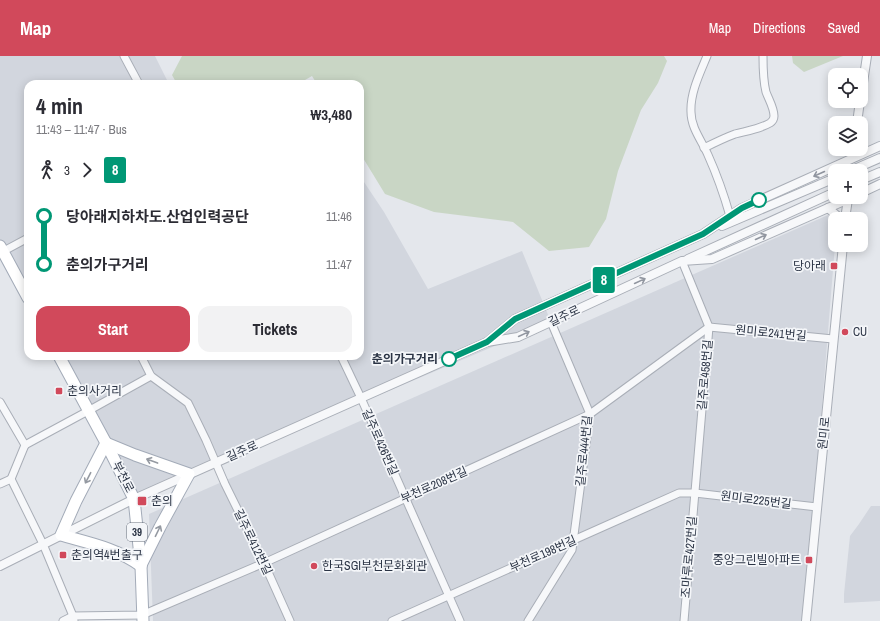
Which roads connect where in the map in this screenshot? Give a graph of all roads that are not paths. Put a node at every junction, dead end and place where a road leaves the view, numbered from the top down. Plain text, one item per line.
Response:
1 (124, 56) edge
2 (707, 56) edge
3 (763, 56) edge
4 (867, 56) edge
5 (865, 68) edge
6 (137, 80) edge
7 (880, 146) edge
8 (704, 148) junction
9 (851, 156) edge
10 (880, 158) edge
11 (851, 160) junction
12 (866, 164) edge
13 (880, 172) edge
14 (868, 177) edge
15 (828, 181) edge
16 (880, 184) edge
17 (868, 190) edge
18 (828, 195) edge
19 (837, 204) edge
20 (828, 208) junction
21 (833, 212) edge
22 (730, 216) junction
23 (703, 234) junction
24 (24, 240) edge
25 (1, 250) edge
26 (842, 252) edge
27 (682, 261) junction
28 (24, 291) edge
29 (560, 299) junction
30 (566, 314) junction
31 (551, 322) junction
32 (709, 327) junction
33 (833, 339) junction
34 (487, 342) junction
35 (61, 360) edge
36 (143, 360) edge
37 (343, 360) edge
38 (151, 376) junction
39 (361, 398) junction
40 (0, 402) edge
41 (88, 411) junction
42 (2, 412) edge
43 (590, 414) junction
44 (106, 444) junction
45 (25, 445) junction
46 (216, 462) junction
47 (189, 474) junction
48 (11, 479) junction
49 (0, 484) edge
50 (695, 493) junction
51 (134, 498) junction
52 (405, 498) junction
53 (816, 507) junction
54 (61, 535) junction
55 (574, 540) junction
56 (43, 544) junction
57 (264, 563) junction
58 (0, 566) edge
59 (141, 566) junction
60 (448, 596) junction
61 (142, 618) edge
62 (74, 619) edge
63 (63, 621) edge
64 (290, 621) edge
65 (392, 621) edge
66 (460, 621) edge
67 (528, 621) edge
68 (684, 621) edge
69 (806, 621) edge

1 - 6 street
2 - 8 street
3 - 8 street
4 - 5 street
7 - 11 street, 길주로
8 - 22 street
9 - 11 street
10 - 12 street
11 -> 22 street, 길주로
13 - 14 street
15 - 23 street, 길주로
16 - 17 street
18 - 27 street, 길주로
19 - 20 street, 길주로
20 - 21 street
27 -> 20 street, 길주로
22 - 23 street, 길주로
23 - 29 street, 길주로
24 - 25 street
25 - 28 main road
26 - 33 street, 원미로
30 -> 27 street, 길주로
27 - 32 street, 길주로458번길
29 - 30 street
29 - 34 street, 길주로
30 - 31 street, 길주로
34 -> 31 street, 길주로
31 - 43 street, 길주로444번길
32 - 33 street, 원미로241번길
32 - 43 street, 부천로208번길
32 - 50 street, 길주로458번길
33 - 53 street, 원미로
34 - 39 street, 길주로
35 - 41 main road, 부천로 / 39
36 - 38 street
37 - 39 street, 길주로426번길
38 - 41 street
38 - 46 street, 길주로412번길
39 - 46 street, 길주로
39 - 52 street, 길주로426번길
40 - 42 street
41 - 44 main road, 부천로 / 39
41 - 45 street
42 - 45 street
43 - 52 street, 부천로208번길
43 - 55 street, 길주로444번길
47 -> 44 main road
44 - 51 main road, 부천로 / 39
44 -> 54 main road
45 - 48 street
46 - 47 street, 길주로
46 - 57 street, 길주로412번길
47 - 51 street, 길주로
59 -> 47 main road
48 - 49 street
48 - 56 street
50 - 53 street, 원미로225번길
50 - 55 street, 부천로198번길
50 - 68 street, 조마루로427번길
51 - 54 street, 길주로
51 - 59 main road, 부천로 / 39
52 - 57 street, 부천로208번길
52 - 60 street, 길주로426번길
53 - 69 street, 원미로
54 - 56 street, 길주로
54 - 59 main road
55 - 60 street, 부천로198번길
55 - 67 street, 길주로444번길
56 - 58 street, 길주로
56 - 62 street
57 - 61 street, 부천로208번길
57 - 64 street, 길주로412번길
59 - 61 main road, 부천로 / 39
60 - 65 street, 부천로198번길
60 - 66 street, 길주로426번길
61 - 62 street
62 - 63 street

